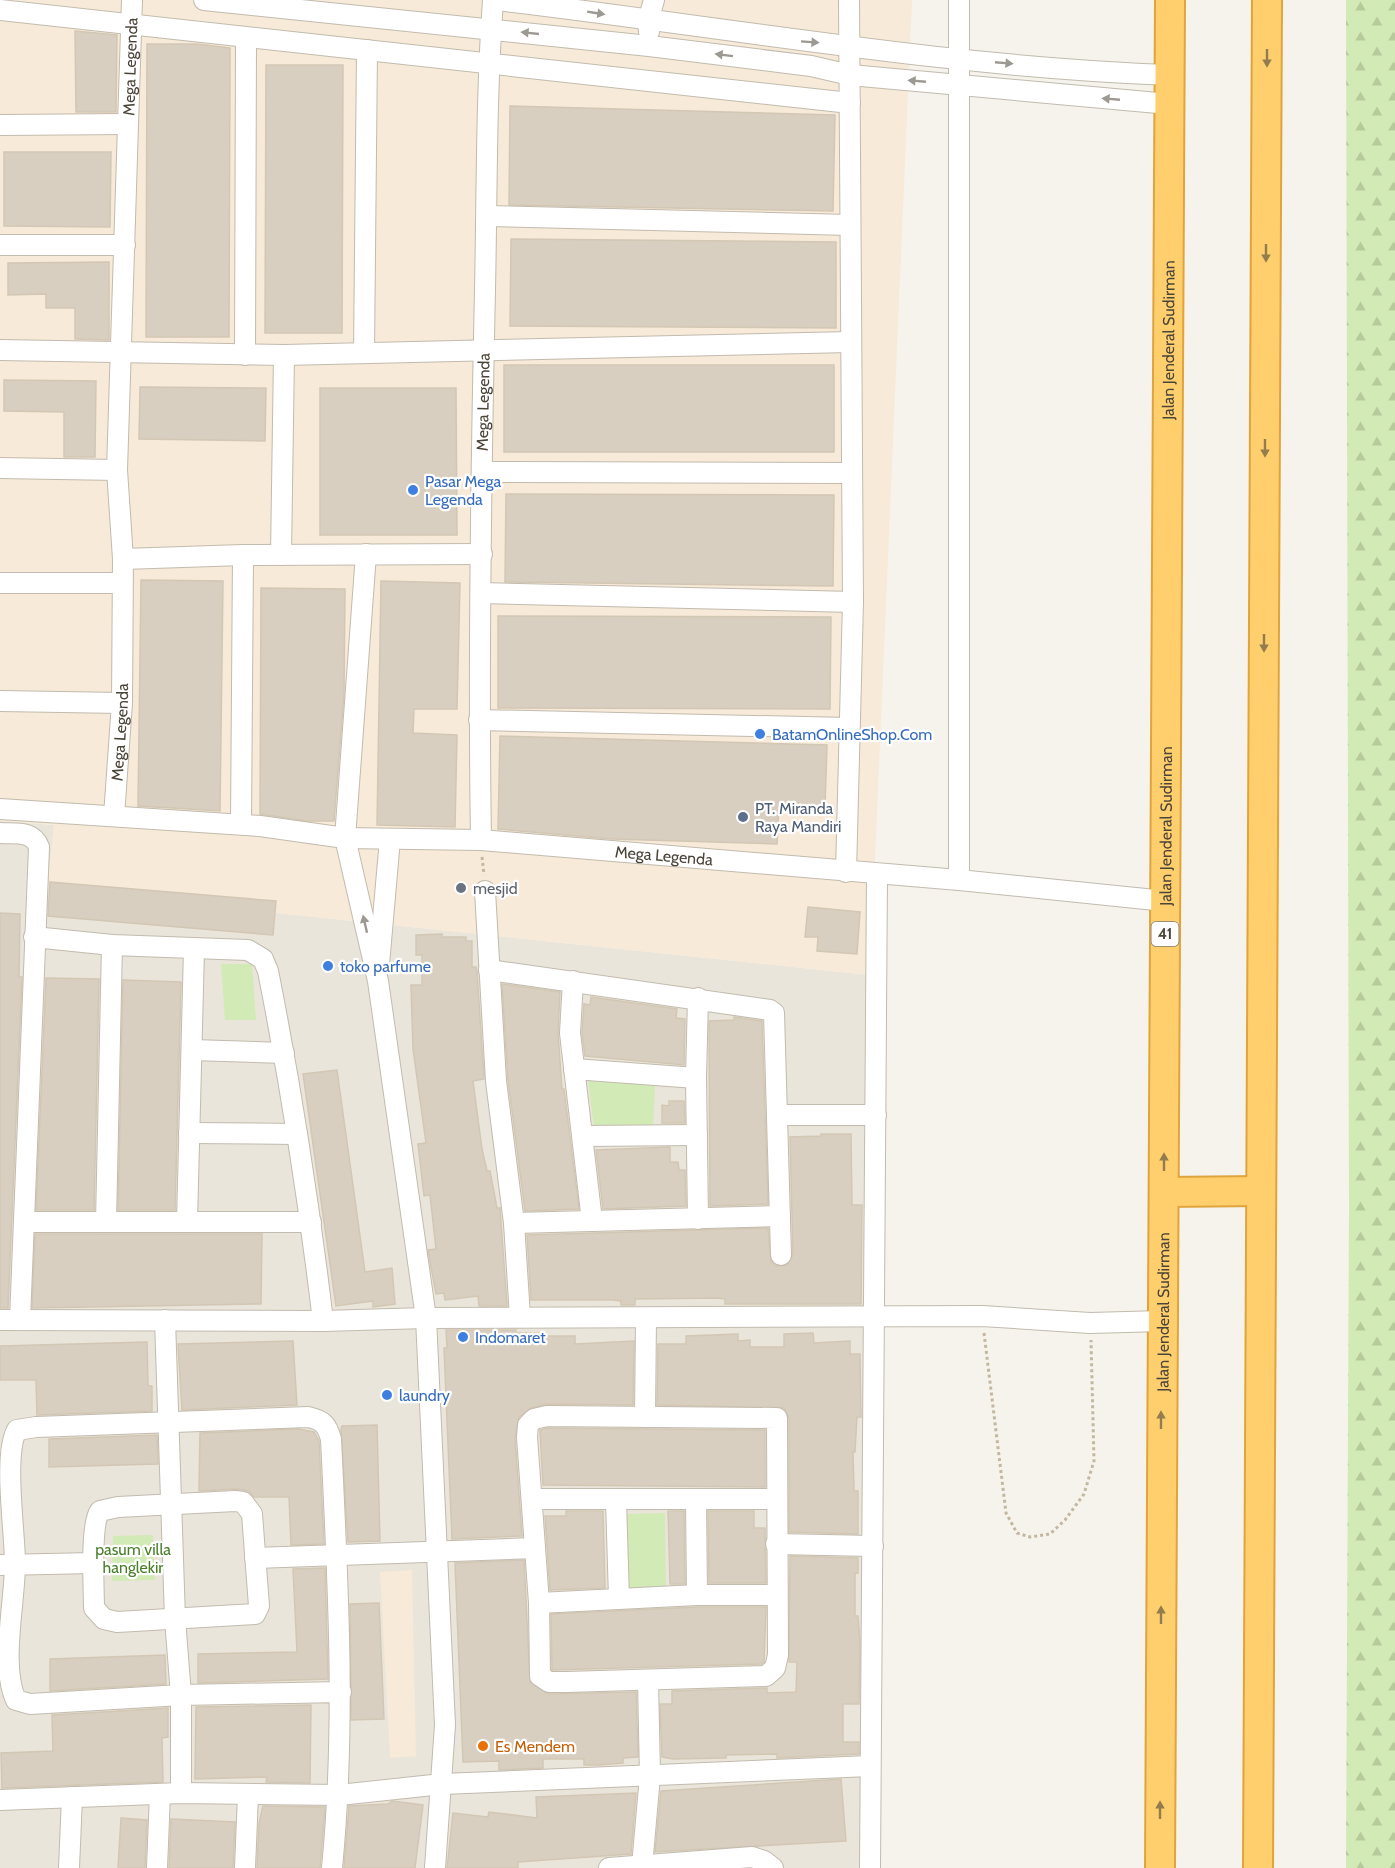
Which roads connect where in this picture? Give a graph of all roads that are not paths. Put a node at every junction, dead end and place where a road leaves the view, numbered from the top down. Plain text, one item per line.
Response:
1 (132, 0) edge
2 (204, 0) edge
3 (495, 0) edge
4 (654, 0) edge
5 (849, 0) edge
6 (959, 0) edge
7 (1170, 0) edge
8 (1267, 0) edge
9 (542, 3) edge
10 (0, 10) edge
11 (648, 21) junction
12 (131, 25) junction
13 (491, 29) junction
14 (246, 39) junction
15 (849, 45) junction
16 (649, 46) junction
17 (367, 50) junction
18 (959, 59) junction
19 (489, 66) junction
20 (850, 75) junction
21 (1170, 75) junction
22 (958, 85) junction
23 (850, 103) junction
24 (1169, 104) junction
25 (127, 124) junction
26 (0, 125) edge
27 (487, 216) junction
28 (850, 225) junction
29 (0, 245) edge
30 (125, 245) junction
31 (850, 342) junction
32 (484, 349) junction
33 (0, 350) edge
34 (122, 353) junction
35 (364, 353) junction
36 (245, 355) junction
37 (284, 355) junction
38 (0, 468) edge
39 (117, 470) junction
40 (483, 472) junction
41 (850, 473) junction
42 (366, 554) junction
43 (482, 554) junction
44 (243, 555) junction
45 (281, 555) junction
46 (123, 558) junction
47 (0, 583) edge
48 (121, 583) junction
49 (481, 593) junction
50 (853, 602) junction
51 (0, 701) edge
52 (122, 703) junction
53 (479, 720) junction
54 (849, 728) junction
55 (0, 809) edge
56 (114, 816) junction
57 (241, 824) junction
58 (0, 833) edge
59 (345, 838) junction
60 (390, 839) junction
61 (481, 840) junction
62 (846, 872) junction
63 (877, 875) junction
64 (958, 880) junction
65 (485, 891) road end
66 (1165, 902) junction
67 (34, 937) junction
68 (112, 945) junction
69 (194, 949) junction
70 (489, 970) junction
71 (378, 981) junction
72 (573, 981) junction
73 (698, 998) junction
74 (192, 1050) junction
75 (284, 1053) junction
76 (574, 1069) junction
77 (696, 1078) junction
78 (778, 1115) junction
79 (876, 1116) junction
80 (189, 1133) junction
81 (297, 1134) junction
82 (697, 1135) junction
83 (584, 1136) junction
84 (1261, 1191) junction
85 (1164, 1192) junction
86 (780, 1216) junction
87 (698, 1219) junction
88 (592, 1221) junction
89 (24, 1222) junction
90 (106, 1222) junction
91 (187, 1222) junction
92 (311, 1222) junction
93 (514, 1223) junction
94 (781, 1255) dead end
95 (520, 1317) junction
96 (426, 1318) junction
97 (646, 1318) junction
98 (872, 1318) junction
99 (10, 1320) edge
100 (165, 1320) junction
101 (323, 1321) junction
102 (1162, 1321) junction
103 (645, 1416) junction
104 (170, 1423) junction
105 (533, 1499) junction
106 (775, 1499) junction
107 (616, 1500) junction
108 (696, 1500) junction
109 (173, 1504) junction
110 (776, 1544) junction
111 (873, 1546) junction
112 (535, 1548) junction
113 (437, 1552) junction
114 (336, 1554) junction
115 (255, 1558) junction
116 (94, 1563) junction
117 (8, 1565) edge
118 (697, 1595) junction
119 (777, 1595) junction
120 (619, 1599) junction
121 (539, 1603) junction
122 (175, 1619) junction
123 (648, 1681) junction
124 (341, 1692) junction
125 (181, 1695) junction
126 (870, 1766) junction
127 (650, 1776) junction
128 (442, 1784) junction
129 (181, 1793) junction
130 (160, 1794) junction
131 (248, 1795) junction
132 (339, 1795) junction
133 (72, 1797) junction
134 (0, 1800) edge
135 (642, 1866) junction
136 (69, 1868) edge
137 (157, 1868) edge
138 (245, 1868) edge
139 (332, 1868) edge
140 (435, 1868) edge
141 (609, 1868) edge
142 (773, 1868) edge
143 (870, 1868) edge
144 (1160, 1868) edge
145 (1258, 1868) edge

1 - 12 street, Mega Legenda
2 - 13 street
3 - 9 street
3 - 13 street, Mega Legenda
4 - 11 street
5 - 15 street
6 - 18 street
7 - 21 highway, Jalan Jenderal Sudirman / 41
8 -> 84 highway
9 -> 11 street
10 - 12 street
11 -> 15 street
11 - 16 street
12 - 14 street
12 - 25 street, Mega Legenda
16 -> 13 street
13 - 19 street, Mega Legenda
14 - 17 street
14 - 36 street
15 - 18 street
15 - 20 street
20 -> 16 street
17 - 19 street
17 - 35 street
18 -> 21 street
18 - 22 street
19 - 23 street
19 - 27 street, Mega Legenda
22 -> 20 street
20 - 23 street
21 - 24 highway, Jalan Jenderal Sudirman / 41
24 -> 22 street
22 - 64 street
23 - 28 street
24 - 66 highway, Jalan Jenderal Sudirman / 41
25 - 26 street
25 - 30 street, Mega Legenda
27 - 28 street
27 - 32 street, Mega Legenda
28 - 31 street
29 - 30 street
30 - 34 street, Mega Legenda
31 - 32 street
31 - 41 street
32 - 35 street
32 - 40 street, Mega Legenda
33 - 34 street
34 - 36 street
34 - 39 street, Mega Legenda
35 - 37 street
36 - 37 street
37 - 45 street
38 - 39 street
39 - 46 street, Mega Legenda
40 - 41 street
40 - 43 street, Mega Legenda
41 - 50 street
42 - 43 street
42 - 45 street
42 - 59 street
43 - 49 street, Mega Legenda
44 - 45 street
44 - 46 street
44 - 57 street
46 - 48 street, Mega Legenda
47 - 48 street
48 - 52 street, Mega Legenda
49 - 50 street
49 - 53 street, Mega Legenda
50 - 54 street
51 - 52 street
52 - 56 street, Mega Legenda
53 - 54 street
53 - 61 street, Mega Legenda
54 - 62 street
55 - 56 street, Mega Legenda
56 - 57 street, Mega Legenda
57 - 59 street, Mega Legenda
58 - 67 street
59 - 60 street, Mega Legenda
71 -> 59 street
60 - 61 street, Mega Legenda
60 - 71 street
61 - 62 street, Mega Legenda
62 - 63 street, Mega Legenda
63 - 64 street, Mega Legenda
63 - 79 street
64 - 66 street, Mega Legenda
65 - 70 street
85 -> 66 highway, Jalan Jenderal Sudirman / 41
67 - 68 street
67 - 89 street
68 - 69 street
68 - 90 street
69 - 74 street
69 - 75 street
70 - 72 street
70 - 93 street
71 - 96 street
72 - 73 street
72 - 76 street
73 - 77 street
73 - 78 street
74 - 75 street
74 - 80 street
75 - 81 street
76 - 77 street
76 - 83 street
77 - 82 street
78 - 79 street
78 - 86 street
79 - 98 street
80 - 81 street
80 - 91 street
81 - 92 street
82 - 83 street
82 - 87 street
83 - 88 street
84 - 85 highway
84 - 145 highway
85 - 102 highway, Jalan Jenderal Sudirman / 41
86 - 87 street
86 - 94 street
87 - 88 street
88 - 93 street
89 - 90 street
89 - 99 street
90 - 91 street
91 - 92 street
92 - 101 street
93 - 95 street
95 - 96 street
95 - 97 street
96 - 101 street
96 - 113 street
97 - 98 street
97 - 103 street
98 - 102 street
98 - 111 street
99 - 100 street
100 - 101 street
100 - 104 street
144 -> 102 highway, Jalan Jenderal Sudirman / 41
103 - 105 street
103 - 106 street
104 - 109 street
104 - 114 street
104 - 117 street
105 - 107 street
105 - 112 street
106 - 108 street
106 - 110 street
107 - 108 street
107 - 120 street
108 - 118 street
109 - 115 street
109 - 116 street
109 - 122 street
110 - 111 street
110 - 119 street
111 - 126 street
112 - 113 street
112 - 121 street
113 - 114 street
113 - 128 street
114 - 115 street
114 - 124 street
115 - 122 street
116 - 117 street
116 - 122 street
117 - 125 street
118 - 119 street
118 - 120 street
119 - 123 street
120 - 121 street
121 - 123 street
122 - 125 street
123 - 127 street
124 - 125 street
124 - 132 street
125 - 129 street
126 - 127 street
126 - 143 street
127 - 128 street
127 - 135 street
128 - 132 street
128 - 140 street
129 - 130 street
129 - 131 street
130 - 133 street
130 - 137 street
131 - 132 street
131 - 138 street
132 - 139 street
133 - 134 street
133 - 136 street
135 - 141 street
135 - 142 street

